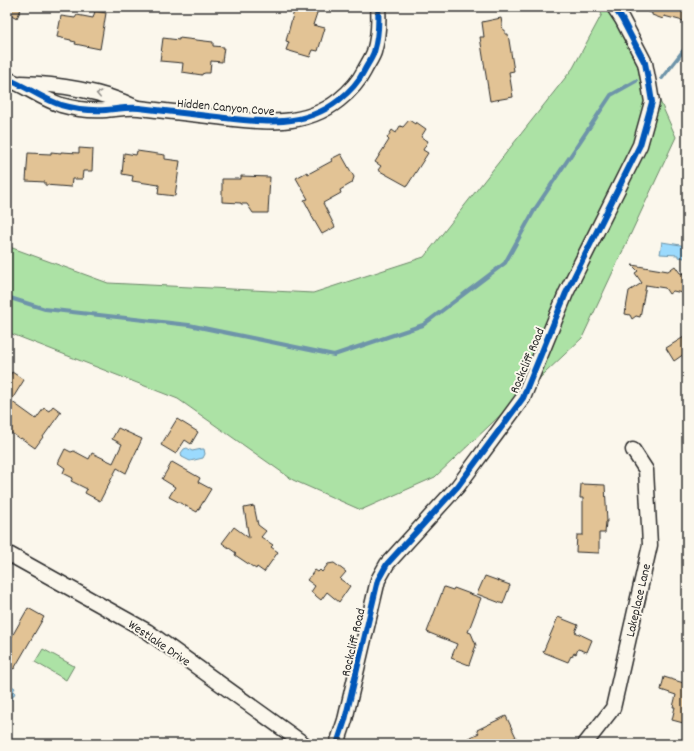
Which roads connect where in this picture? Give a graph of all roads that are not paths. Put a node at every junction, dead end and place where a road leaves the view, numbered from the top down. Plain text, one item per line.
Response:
1 (378, 7) edge
2 (614, 7) edge
3 (13, 81) edge
4 (633, 450) dead end
5 (7, 553) edge
6 (304, 744) edge
7 (337, 744) edge
8 (585, 744) edge

1 - 3 street, Hidden Canyon Cove
2 - 7 street, Rockcliff Road
4 - 8 street, Lakeplace Lane
5 - 6 street, Westlake Drive

